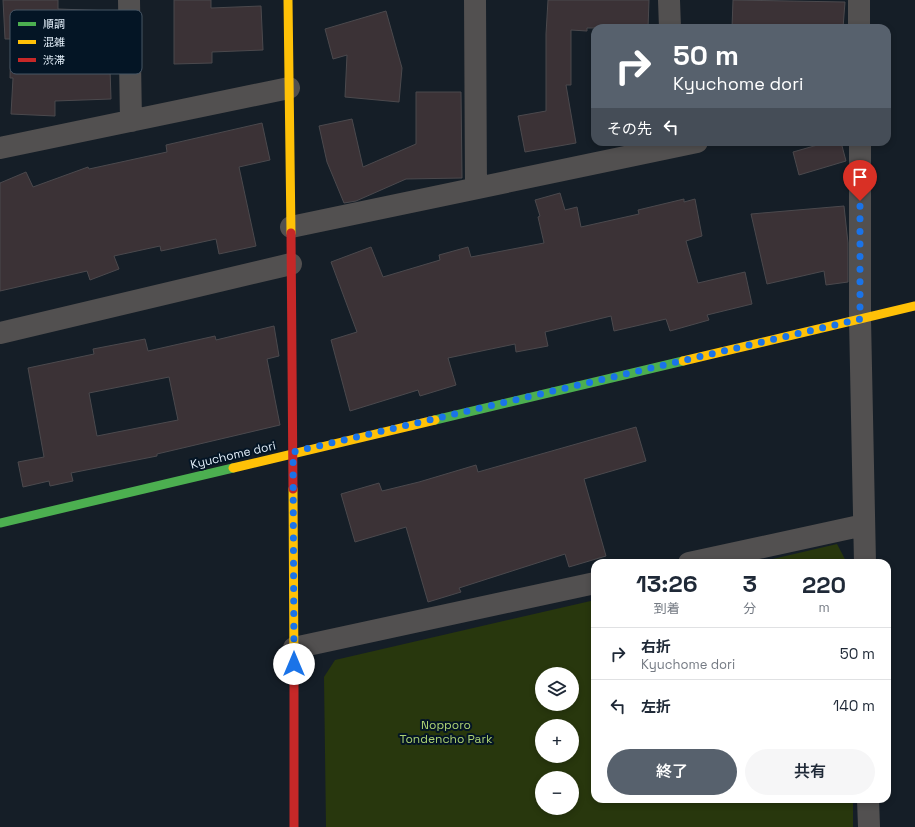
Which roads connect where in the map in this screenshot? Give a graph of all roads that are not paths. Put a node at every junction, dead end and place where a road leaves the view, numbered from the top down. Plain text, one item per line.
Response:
1 (129, 0) edge
2 (288, 0) edge
3 (475, 0) edge
4 (669, 0) edge
5 (859, 0) edge
6 (129, 10) edge
7 (670, 24) edge
8 (859, 24) edge
9 (130, 74) edge
10 (289, 88) junction
11 (131, 121) junction
12 (666, 146) edge
13 (860, 146) edge
14 (0, 148) edge
15 (476, 188) junction
16 (291, 228) junction
17 (291, 264) junction
18 (915, 306) edge
19 (860, 319) junction
20 (0, 333) edge
21 (293, 452) junction
22 (0, 523) edge
23 (864, 525) junction
24 (707, 559) edge
25 (865, 559) edge
26 (591, 584) edge
27 (294, 648) junction
28 (868, 803) edge
29 (294, 827) edge
30 (869, 827) edge

1 - 6 street
2 - 10 street
3 - 15 street
4 - 7 street
5 - 8 street
9 - 11 street
10 - 11 street
10 - 16 street
11 - 14 street
12 - 15 street
13 - 19 street
15 - 16 street
16 - 17 street
17 - 20 street
17 - 21 street
18 - 19 street, Kyuchome dori
19 - 21 street, Kyuchome dori
19 - 23 street
21 - 22 street, Kyuchome dori
21 - 27 street
23 - 24 street
23 - 25 street
26 - 27 street
27 - 29 street
28 - 30 street

